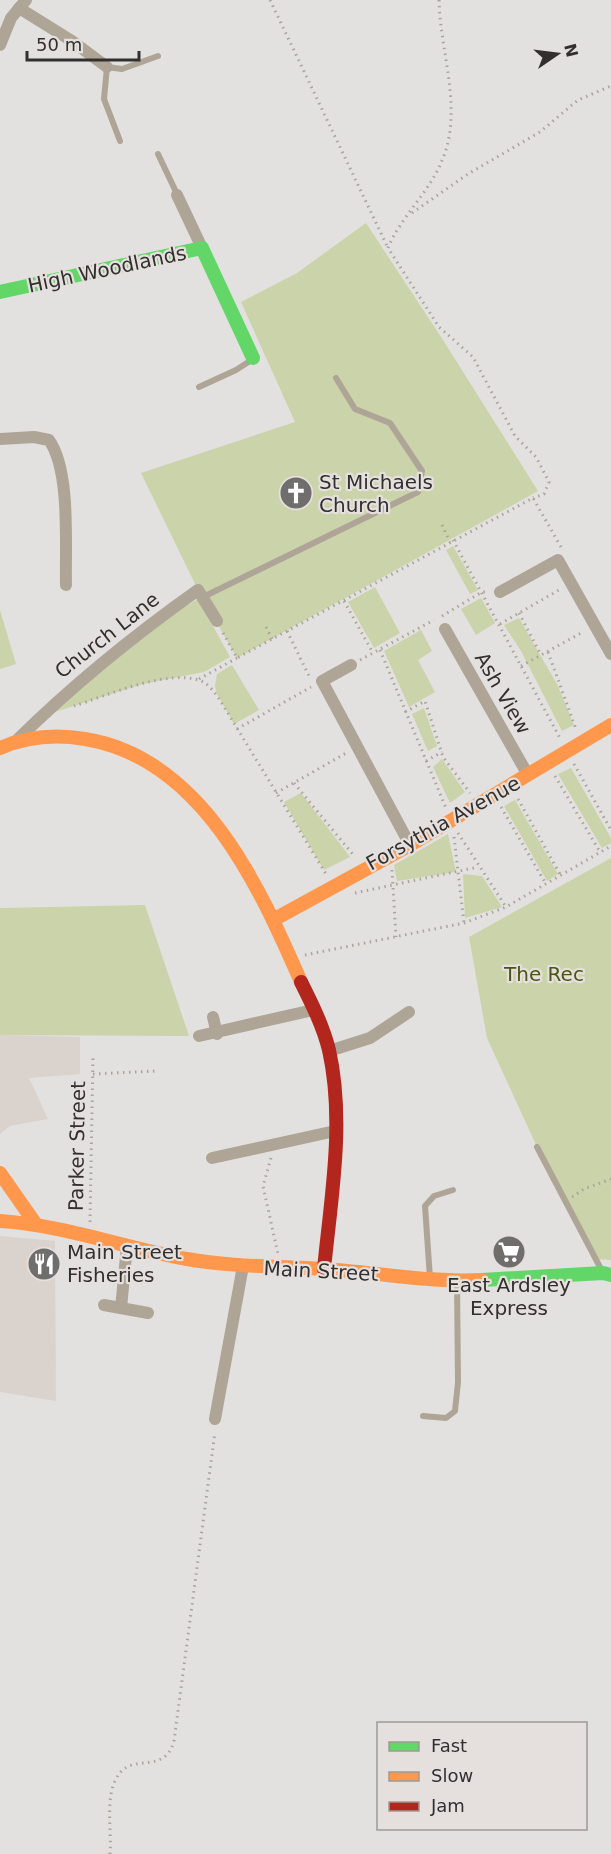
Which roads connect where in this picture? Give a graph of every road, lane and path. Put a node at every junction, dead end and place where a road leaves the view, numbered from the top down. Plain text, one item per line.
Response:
1 (270, 0) edge
2 (439, 0) edge
3 (22, 4) edge
4 (0, 45) edge
5 (158, 56) dead end
6 (107, 67) junction
7 (611, 86) edge
8 (120, 141) dead end
9 (158, 154) dead end
10 (177, 195) joint
11 (410, 214) junction
12 (388, 248) junction
13 (202, 249) junction
14 (0, 292) edge
15 (253, 358) joint
16 (336, 378) dead end
17 (199, 387) dead end
18 (0, 439) edge
19 (533, 498) junction
20 (442, 525) dead end
21 (452, 541) junction
22 (558, 560) junction
23 (571, 583) junction
24 (66, 585) dead end
25 (482, 592) junction
26 (500, 592) joint
27 (202, 597) junction
28 (344, 601) junction
29 (519, 613) junction
30 (217, 621) joint
31 (499, 624) junction
32 (594, 626) junction
33 (266, 627) dead end
34 (445, 629) dead end
35 (287, 631) junction
36 (272, 639) junction
37 (380, 650) junction
38 (548, 652) junction
39 (373, 653) junction
40 (611, 654) edge
41 (542, 655) junction
42 (237, 658) junction
43 (351, 665) joint
44 (521, 666) junction
45 (198, 680) junction
46 (64, 709) dead end
47 (405, 712) junction
48 (611, 725) edge
49 (237, 729) junction
50 (17, 740) junction
51 (581, 742) junction
52 (357, 747) junction
53 (0, 748) edge
54 (567, 751) junction
55 (442, 752) junction
56 (426, 761) junction
57 (547, 763) junction
58 (528, 775) junction
59 (294, 783) junction
60 (511, 785) junction
61 (276, 793) junction
62 (494, 795) junction
63 (478, 804) junction
64 (451, 820) junction
65 (611, 830) edge
66 (410, 845) junction
67 (611, 846) edge
68 (600, 852) junction
69 (390, 854) junction
70 (478, 867) junction
71 (363, 868) junction
72 (459, 872) junction
73 (561, 876) junction
74 (333, 885) junction
75 (546, 885) junction
76 (393, 886) junction
77 (506, 907) junction
78 (273, 920) junction
79 (464, 923) junction
80 (396, 938) junction
81 (291, 958) junction
82 (313, 1010) junction
83 (409, 1012) dead end
84 (213, 1017) dead end
85 (217, 1034) junction
86 (199, 1036) dead end
87 (329, 1051) junction
88 (93, 1056) dead end
89 (156, 1071) dead end
90 (93, 1074) junction
91 (335, 1131) junction
92 (275, 1145) junction
93 (537, 1147) dead end
94 (212, 1158) dead end
95 (0, 1173) edge
96 (611, 1179) edge
97 (453, 1190) dead end
98 (566, 1202) junction
99 (0, 1221) edge
100 (35, 1223) junction
101 (90, 1236) junction
102 (127, 1246) junction
103 (243, 1266) junction
104 (281, 1269) junction
105 (324, 1269) junction
106 (607, 1274) edge
107 (430, 1279) junction
108 (457, 1281) junction
109 (104, 1305) dead end
110 (121, 1308) junction
111 (148, 1313) dead end
112 (423, 1416) dead end
113 (215, 1419) joint
114 (110, 1854) edge

1 - 12 path
2 - 11 path
3 - 4 street
3 - 6 street
5 - 6 lane
6 - 8 lane
7 - 11 path
9 - 10 lane
10 - 13 street
11 - 12 path
12 - 19 path
13 - 14 street, High Woodlands
13 - 15 street, High Woodlands
15 - 17 lane
16 - 27 lane
18 - 24 street
19 - 21 path
19 - 22 path
20 - 21 path
21 - 25 path
21 - 28 path
22 - 23 street
22 - 26 street
23 - 29 path
23 - 32 street
25 - 26 path
25 - 31 path
25 - 37 path
27 - 30 street
27 - 50 street, Church Lane
28 - 35 path
28 - 39 path
29 - 31 path
29 - 41 path
30 - 42 path
31 - 44 path
32 - 38 path
32 - 40 street
33 - 36 path
34 - 58 street, Ash View
35 - 36 path
35 - 49 path
36 - 42 path
37 - 39 path
37 - 47 path
38 - 41 path
38 - 51 path
39 - 43 path
41 - 44 path
42 - 45 path
43 - 52 street
44 - 54 path
45 - 46 path
45 - 49 path
47 - 55 path
47 - 56 path
48 - 51 street, Forsythia Avenue
49 - 61 path
50 - 53 street
50 - 78 street
51 - 54 street, Forsythia Avenue
52 - 59 path
52 - 66 street
54 - 57 street, Forsythia Avenue
54 - 65 path
55 - 56 path
55 - 63 path
56 - 64 path
57 - 58 street, Forsythia Avenue
57 - 68 path
58 - 60 street, Forsythia Avenue
59 - 61 path
59 - 71 path
60 - 62 street, Forsythia Avenue
60 - 73 path
61 - 74 path
62 - 63 street, Forsythia Avenue
62 - 75 path
63 - 64 street, Forsythia Avenue
64 - 66 street, Forsythia Avenue
64 - 70 path
64 - 72 path
66 - 69 street, Forsythia Avenue
67 - 68 path
68 - 73 path
69 - 71 street, Forsythia Avenue
69 - 76 path
70 - 72 path
70 - 77 path
71 - 74 street, Forsythia Avenue
72 - 76 path
72 - 79 path
73 - 75 path
74 - 76 path
74 - 78 street, Forsythia Avenue
75 - 77 path
76 - 80 path
77 - 79 path
78 - 81 street
79 - 80 path
80 - 81 path
81 - 82 street
82 - 85 street
82 - 87 street
83 - 87 street
84 - 85 street
85 - 86 street
87 - 91 street
88 - 90 path, Parker Street
89 - 90 path
90 - 101 path, Parker Street
91 - 92 street
91 - 105 street
92 - 94 street
92 - 104 path
93 - 98 lane
95 - 100 street
96 - 98 path
97 - 107 lane
98 - 106 lane
99 - 100 street, Main Street
100 - 101 street, Main Street
101 - 102 street, Main Street
102 - 103 street, Main Street
102 - 110 street
103 - 104 street, Main Street
103 - 113 street
104 - 105 street, Main Street
105 - 107 street, Main Street
106 - 108 street, Main Street
107 - 108 street, Main Street
108 - 112 lane
109 - 110 street
110 - 111 street
113 - 114 path

